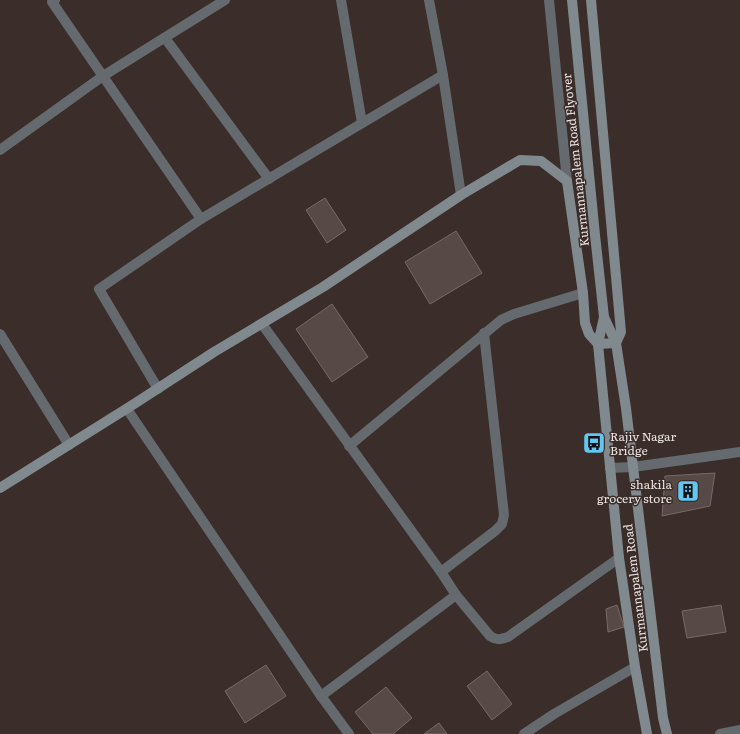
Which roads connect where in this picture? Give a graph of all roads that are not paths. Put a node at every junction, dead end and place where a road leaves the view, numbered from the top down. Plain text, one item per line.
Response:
1 (55, 0) edge
2 (225, 0) edge
3 (341, 0) edge
4 (429, 0) edge
5 (548, 0) edge
6 (572, 0) edge
7 (591, 0) edge
8 (165, 38) junction
9 (104, 76) junction
10 (443, 76) junction
11 (362, 123) junction
12 (0, 150) edge
13 (269, 179) junction
14 (567, 181) junction
15 (461, 195) junction
16 (202, 219) junction
17 (583, 293) junction
18 (604, 317) junction
19 (262, 324) junction
20 (484, 333) junction
21 (2, 340) edge
22 (616, 343) junction
23 (598, 344) junction
24 (158, 389) junction
25 (126, 409) junction
26 (69, 445) junction
27 (349, 446) junction
28 (740, 452) edge
29 (633, 467) junction
30 (610, 468) junction
31 (0, 488) edge
32 (619, 558) junction
33 (441, 572) junction
34 (456, 595) junction
35 (635, 667) junction
36 (321, 696) junction
37 (740, 730) edge
38 (349, 734) edge
39 (524, 734) edge
40 (647, 734) edge
41 (667, 734) edge
42 (720, 734) edge

1 - 9 street
2 - 8 street
3 - 11 street
4 - 10 street
5 - 14 street
6 - 18 street, Kurmannapalem Road Flyover
7 - 22 street
8 - 9 street
8 - 13 street
9 - 12 street
9 - 16 street
10 - 11 street
10 - 15 street
11 - 13 street
13 - 16 street
14 - 15 street
14 - 17 street
15 - 19 street
16 - 24 street
17 - 20 street
17 - 23 street
18 - 22 street, Kurmannapalem Road Flyover
18 - 23 street, Kurmannapalem Road Flyover
19 - 24 street
19 - 27 street
20 - 27 street
20 - 33 street
21 - 26 street
22 - 23 street
22 - 29 street, Kurmannapalem Road
23 - 30 street, Kurmannapalem Road
24 - 25 street
25 - 26 street
25 - 36 street
26 - 31 street
27 - 33 street
28 - 29 street
29 - 30 street
29 - 41 street, Kurmannapalem Road
30 - 32 street, Kurmannapalem Road
32 - 34 street
32 - 35 street, Kurmannapalem Road
33 - 34 street
34 - 36 street
35 - 39 street
35 - 40 street, Kurmannapalem Road
36 - 38 street
37 - 42 street

